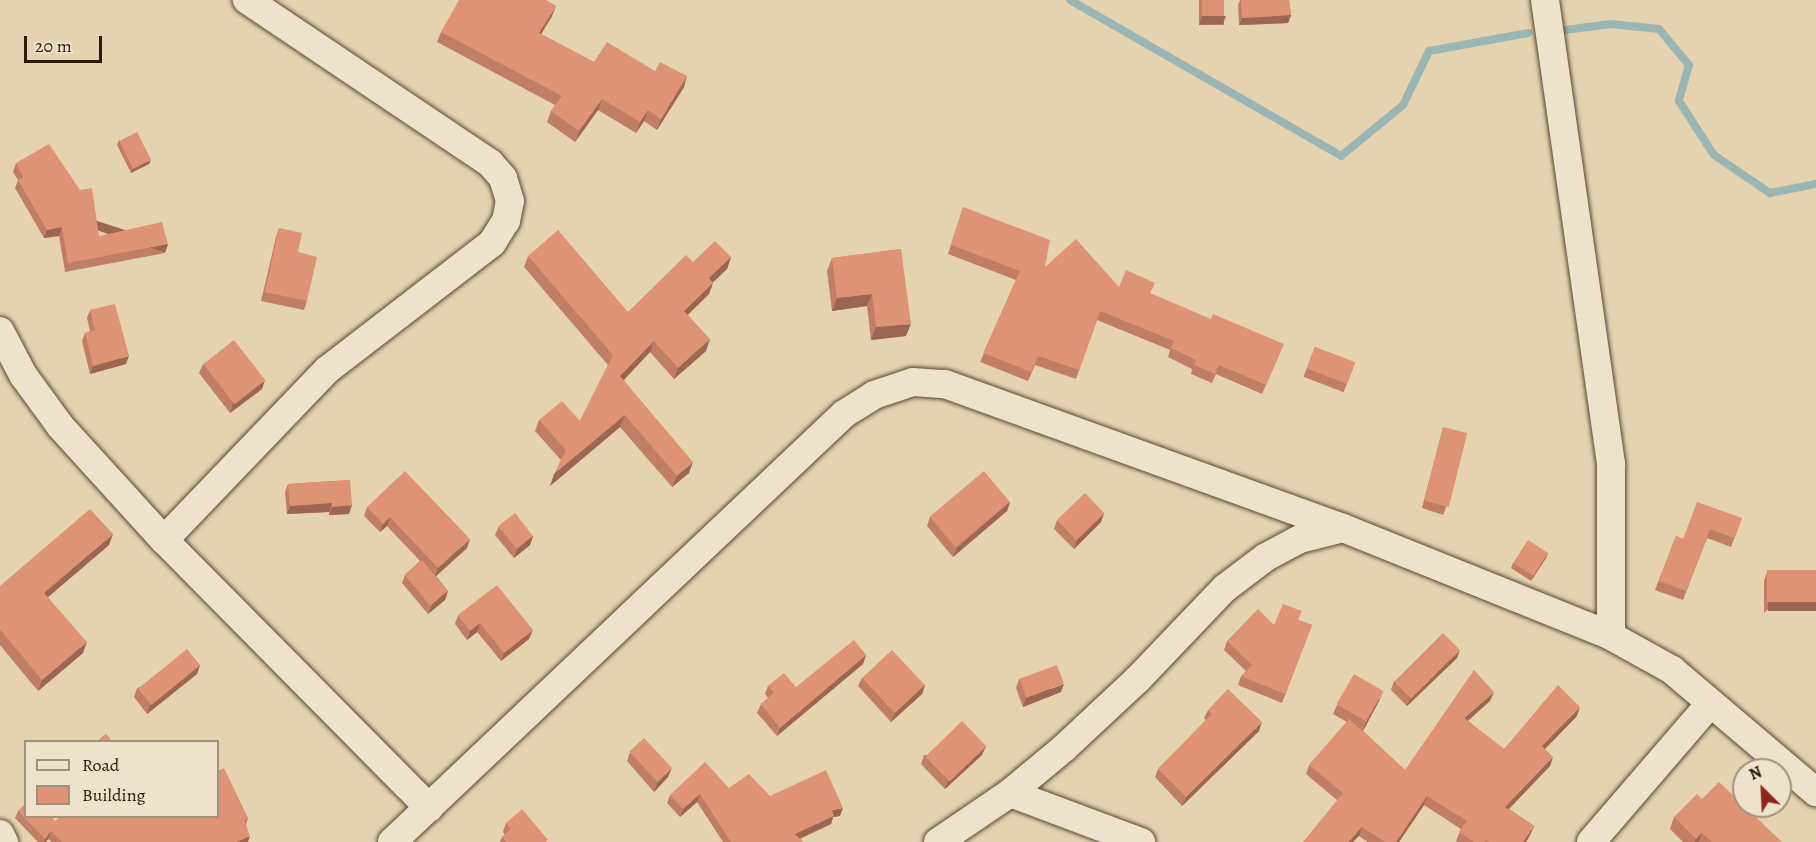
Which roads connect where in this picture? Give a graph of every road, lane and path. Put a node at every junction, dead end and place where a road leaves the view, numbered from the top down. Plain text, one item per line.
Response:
1 (247, 0) edge
2 (1545, 0) edge
3 (0, 331) edge
4 (1343, 528) junction
5 (164, 540) junction
6 (1611, 636) junction
7 (1709, 705) junction
8 (1816, 792) edge
9 (1010, 793) junction
10 (429, 808) junction
11 (0, 834) edge
12 (4, 842) edge
13 (392, 842) edge
14 (938, 842) edge
15 (1141, 842) edge
16 (1591, 842) edge

1 - 5 street
2 - 6 street
3 - 5 street
4 - 6 street
4 - 9 street
4 - 10 street
5 - 10 street
6 - 7 street
7 - 8 street
7 - 16 street
9 - 14 street
9 - 15 street
10 - 13 street
11 - 12 street

